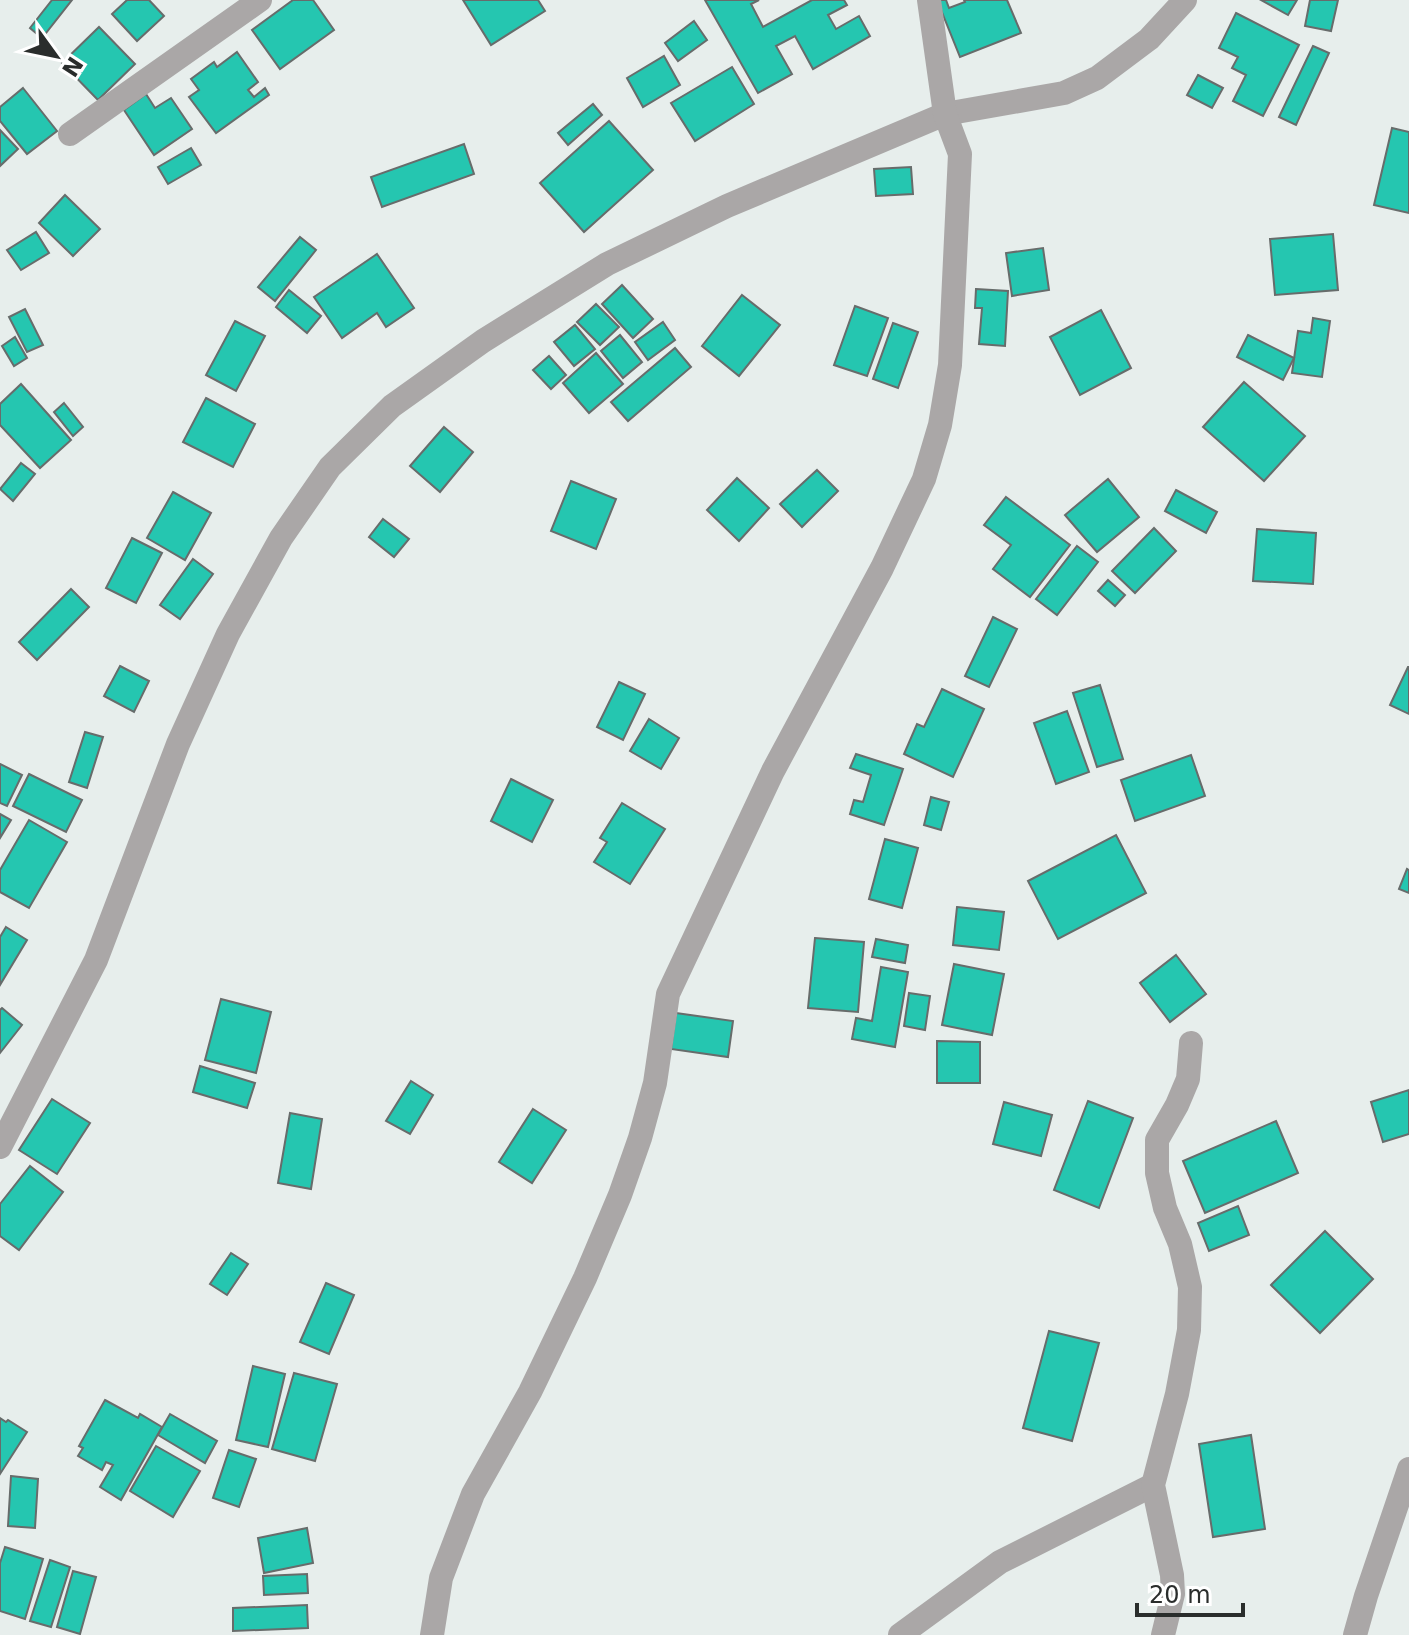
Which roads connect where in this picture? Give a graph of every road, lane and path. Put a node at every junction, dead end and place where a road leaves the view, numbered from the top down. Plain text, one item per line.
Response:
1 (260, 0) edge
2 (929, 0) edge
3 (1185, 0) edge
4 (945, 114) junction
5 (70, 134) dead end
6 (1191, 1043) dead end
7 (0, 1147) edge
8 (1409, 1469) edge
9 (1153, 1485) junction
10 (432, 1635) edge
11 (900, 1635) edge
12 (1163, 1635) edge
13 (1355, 1635) edge

1 - 5 street
2 - 4 street
3 - 4 street
4 - 7 street
4 - 10 street
6 - 9 street
8 - 13 street
9 - 11 street
9 - 12 street

